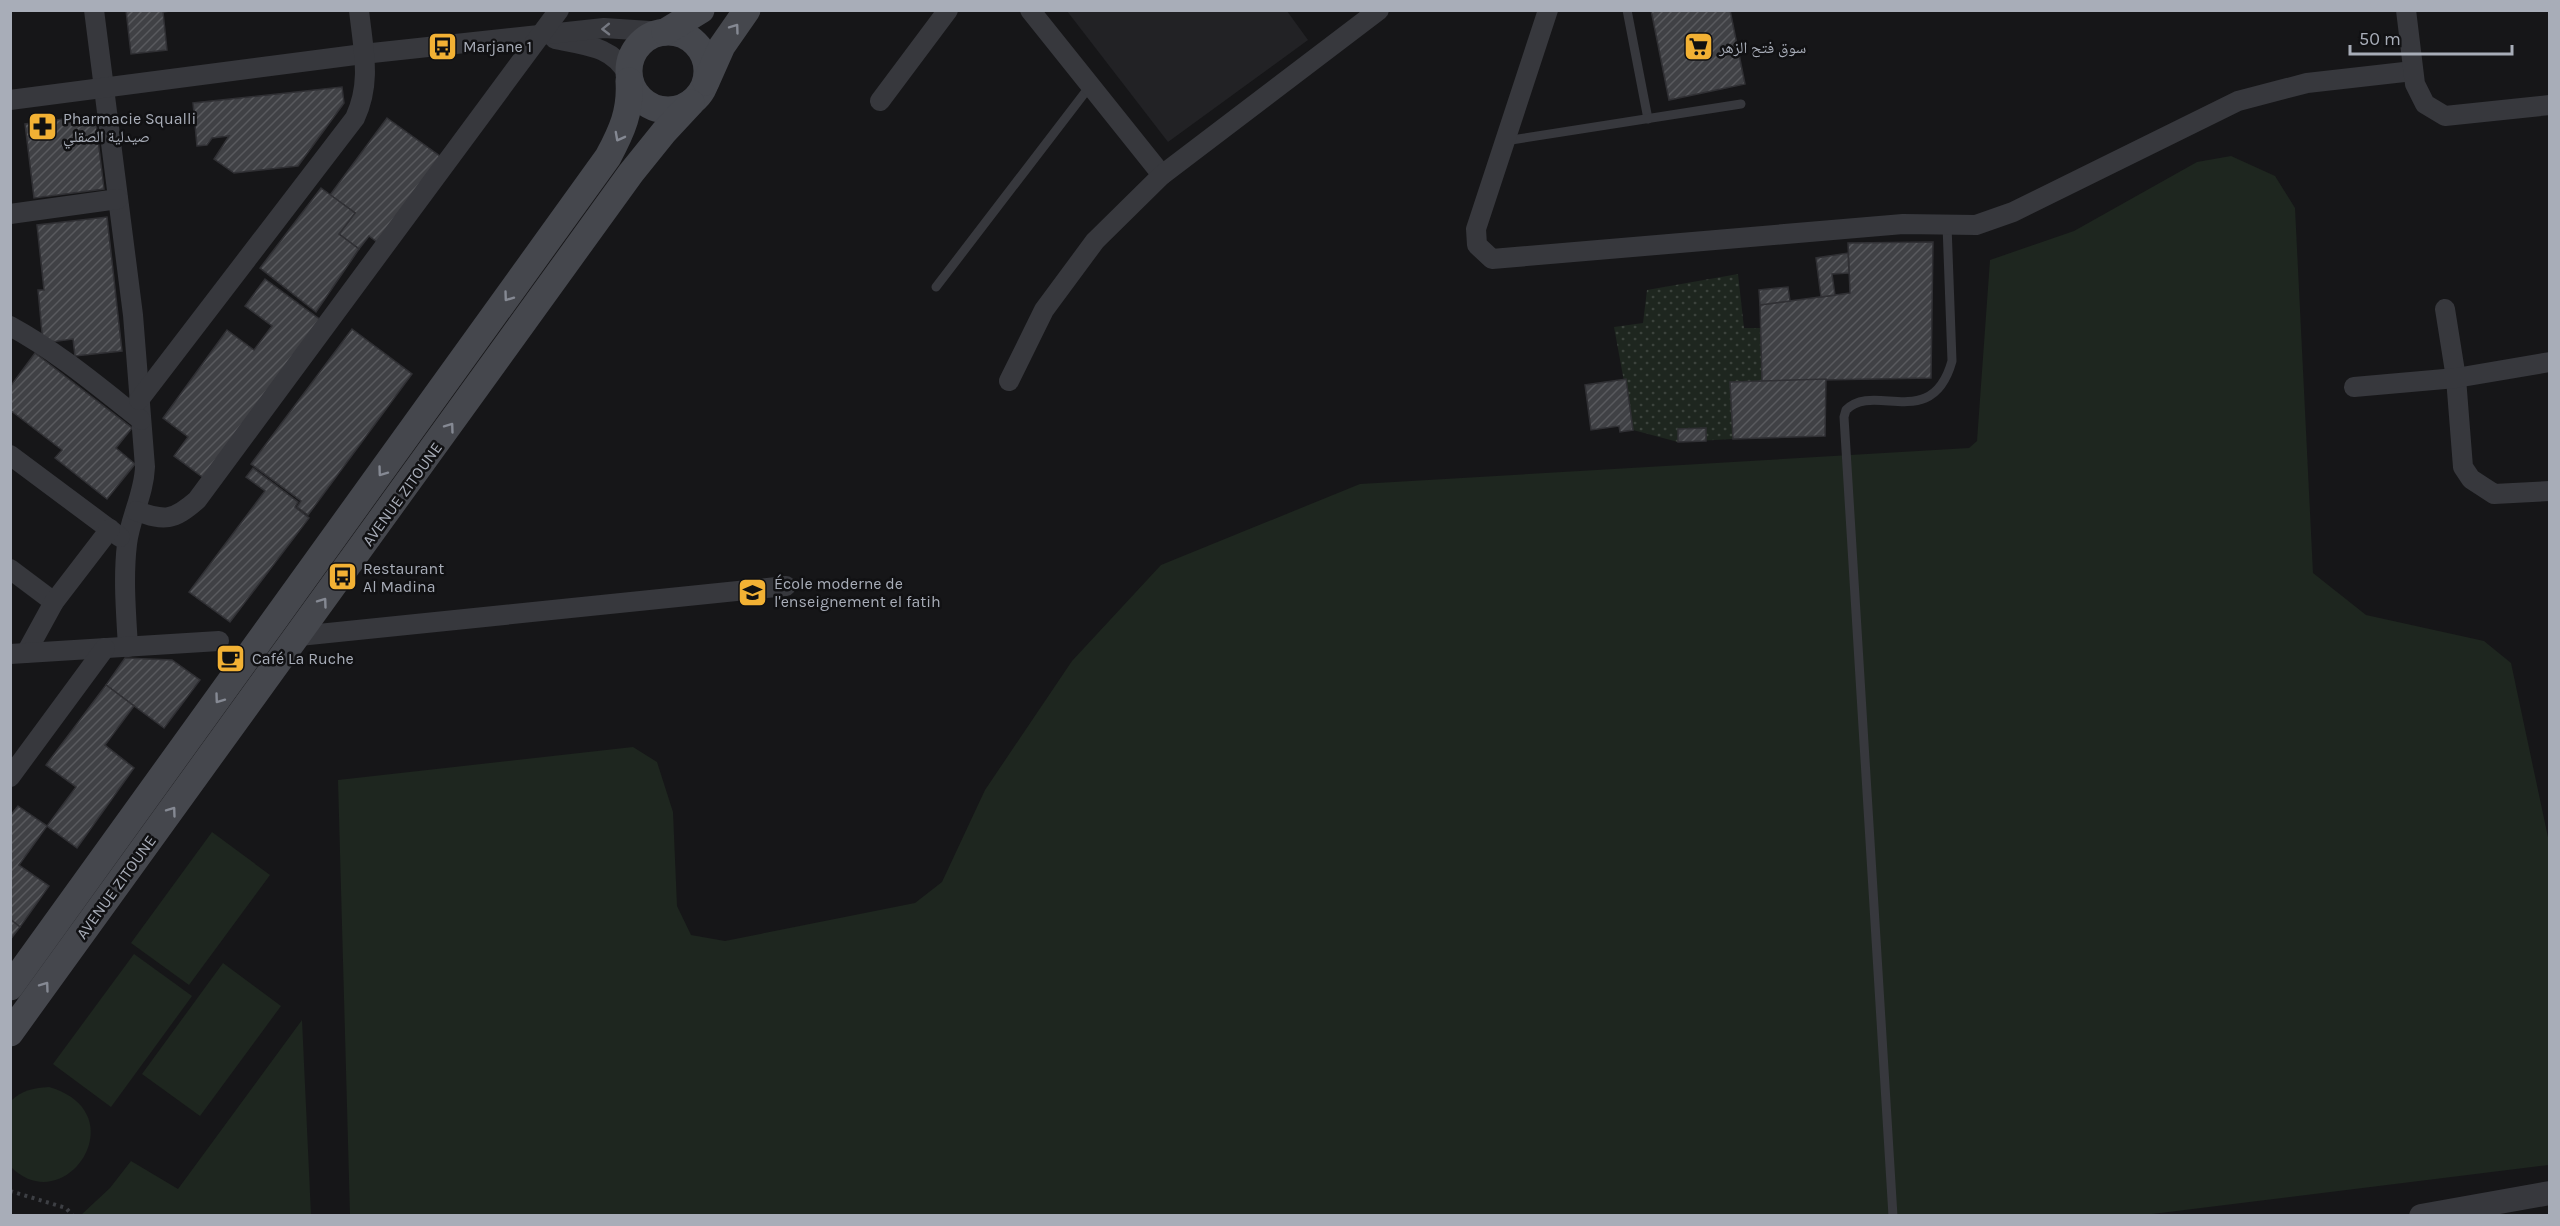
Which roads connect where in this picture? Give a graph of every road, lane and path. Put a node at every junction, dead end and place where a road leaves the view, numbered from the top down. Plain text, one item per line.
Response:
1 (94, 10) edge
2 (359, 10) edge
3 (559, 10) edge
4 (701, 10) edge
5 (747, 10) edge
6 (948, 10) edge
7 (1030, 10) edge
8 (1379, 10) edge
9 (1548, 10) edge
10 (1627, 10) edge
11 (2406, 10) edge
12 (664, 32) junction
13 (541, 36) junction
14 (363, 54) junction
15 (2413, 71) junction
16 (629, 78) junction
17 (1090, 86) junction
18 (105, 88) junction
19 (698, 93) junction
20 (10, 100) edge
21 (880, 101) dead end
22 (1741, 104) dead end
23 (2550, 105) edge
24 (1648, 119) junction
25 (1505, 141) junction
26 (1162, 175) junction
27 (118, 199) junction
28 (10, 214) edge
29 (1947, 225) junction
30 (936, 287) dead end
31 (2445, 309) dead end
32 (10, 326) edge
33 (2550, 362) edge
34 (2456, 378) junction
35 (1009, 381) dead end
36 (2354, 387) dead end
37 (139, 400) junction
38 (141, 420) junction
39 (10, 455) edge
40 (2550, 491) edge
41 (136, 511) junction
42 (110, 529) junction
43 (127, 542) junction
44 (10, 569) edge
45 (786, 586) dead end
46 (54, 602) junction
47 (299, 636) junction
48 (219, 641) dead end
49 (128, 647) junction
50 (105, 648) junction
51 (18, 654) edge
52 (10, 777) edge
53 (10, 987) edge
54 (10, 1033) edge
55 (10, 1191) edge
56 (2550, 1193) edge
57 (73, 1215) edge
58 (1893, 1215) edge
59 (2421, 1215) edge

1 - 18 street
2 - 14 street
3 - 13 street
4 - 12 main road
19 -> 5 main road, AVENUE ZITOUNE
6 - 21 street
7 - 17 street
8 - 26 street
9 - 25 street
10 - 24 lane
11 - 15 street
12 -> 13 street
12 - 16 main road
12 - 19 main road
13 - 14 street
13 - 16 street
13 - 41 street
14 - 18 street
14 - 37 street
15 - 23 street
15 - 29 street
16 - 19 main road
16 -> 53 main road, AVENUE ZITOUNE
17 - 26 street
17 - 30 lane
18 - 20 street
18 - 27 street
47 -> 19 main road, AVENUE ZITOUNE
22 - 24 lane
24 - 25 lane
25 - 29 street
26 - 35 street
27 - 28 street
27 - 37 street
29 - 58 lane
31 - 34 street
32 - 38 street
33 - 34 street
34 - 36 street
34 - 40 street
37 - 38 street
38 - 41 street
39 - 42 street
41 - 43 street
42 - 43 street
42 - 46 street
43 - 49 street
44 - 46 street
45 - 47 street
46 - 51 street
54 -> 47 main road, AVENUE ZITOUNE
48 - 49 street
49 - 50 street
50 - 51 street
50 - 52 street
55 - 57 path
56 - 59 street

